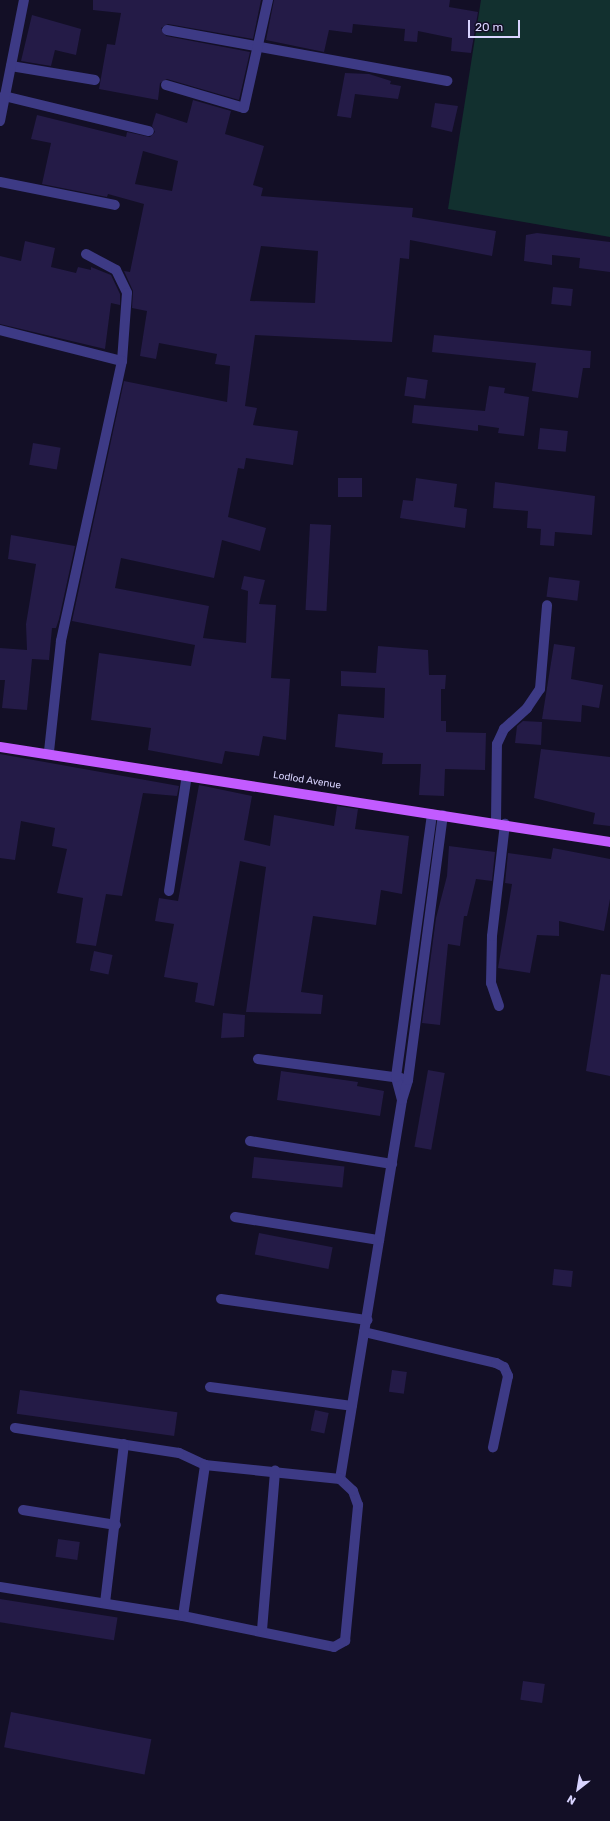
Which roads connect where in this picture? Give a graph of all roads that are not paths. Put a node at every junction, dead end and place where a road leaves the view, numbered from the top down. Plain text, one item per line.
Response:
1 (24, 0) edge
2 (268, 0) edge
3 (167, 30) dead end
4 (257, 48) junction
5 (11, 66) junction
6 (95, 80) dead end
7 (447, 81) dead end
8 (166, 85) dead end
9 (4, 96) junction
10 (0, 121) edge
11 (149, 131) dead end
12 (0, 182) edge
13 (115, 205) dead end
14 (86, 254) dead end
15 (0, 330) edge
16 (122, 361) junction
17 (547, 605) dead end
18 (0, 747) edge
19 (49, 752) junction
20 (186, 775) junction
21 (432, 814) junction
22 (443, 815) junction
23 (500, 823) junction
24 (610, 842) edge
25 (169, 891) dead end
26 (420, 934) junction
27 (499, 1006) dead end
28 (258, 1059) dead end
29 (396, 1078) junction
30 (408, 1080) junction
31 (402, 1100) junction
32 (250, 1141) dead end
33 (392, 1164) junction
34 (235, 1217) dead end
35 (379, 1240) junction
36 (221, 1299) dead end
37 (366, 1320) junction
38 (364, 1332) junction
39 (210, 1387) dead end
40 (352, 1406) junction
41 (15, 1428) dead end
42 (124, 1444) junction
43 (493, 1447) dead end
44 (205, 1465) junction
45 (275, 1471) junction
46 (340, 1479) junction
47 (23, 1510) dead end
48 (116, 1525) junction
49 (0, 1588) edge
50 (105, 1603) junction
51 (183, 1616) junction
52 (262, 1630) junction

1 - 5 street
2 - 4 street
3 - 4 street
4 - 7 street
4 - 8 street
5 - 6 street
5 - 9 street
9 - 10 street
9 - 11 street
12 - 13 street
14 - 16 street
15 - 16 street
16 - 19 street
17 - 23 street
18 - 19 main road, Lodlod Avenue
19 - 20 main road, Lodlod Avenue
20 - 21 main road, Lodlod Avenue
20 - 25 street
21 - 22 main road, Lodlod Avenue
21 - 26 street
22 - 23 main road, Lodlod Avenue
22 - 26 street
23 - 24 main road, Lodlod Avenue
23 - 27 street
26 - 29 street
26 - 30 street
28 - 29 street
29 - 30 street
29 - 31 street
30 - 31 street
31 - 33 street
32 - 33 street
33 - 35 street
34 - 35 street
35 - 37 street
36 - 37 street
37 - 38 street
38 - 40 street
38 - 43 street
39 - 40 street
40 - 46 street
41 - 42 street
42 - 44 street
42 - 48 street
44 - 45 street
44 - 51 street
45 - 46 street
45 - 52 street
46 - 52 street
47 - 48 street
48 - 50 street
49 - 50 street
50 - 51 street
51 - 52 street

